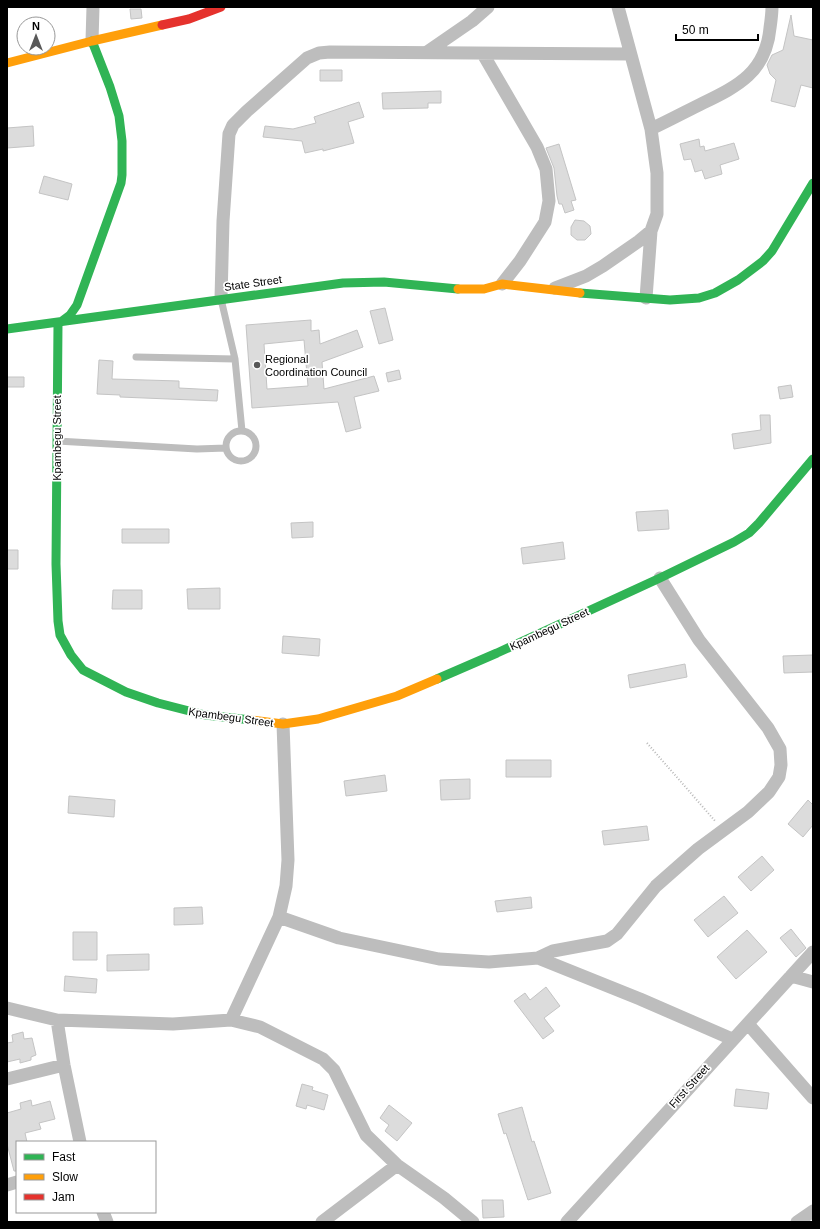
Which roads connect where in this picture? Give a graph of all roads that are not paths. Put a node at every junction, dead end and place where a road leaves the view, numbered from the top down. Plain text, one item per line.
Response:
1 (93, 7) edge
2 (221, 7) edge
3 (488, 7) edge
4 (618, 7) edge
5 (772, 7) edge
6 (92, 41) junction
7 (427, 52) junction
8 (483, 54) junction
9 (630, 54) junction
10 (7, 64) edge
11 (650, 129) junction
12 (813, 183) edge
13 (651, 231) junction
14 (502, 284) junction
15 (551, 290) junction
16 (646, 298) junction
17 (221, 299) junction
18 (58, 324) junction
19 (7, 329) edge
20 (136, 357) dead end
21 (235, 359) junction
22 (242, 431) junction
23 (57, 441) junction
24 (226, 448) junction
25 (813, 459) edge
26 (660, 578) junction
27 (283, 724) junction
28 (279, 917) junction
29 (813, 952) edge
30 (538, 958) junction
31 (791, 976) junction
32 (813, 982) edge
33 (7, 1008) edge
34 (57, 1020) junction
35 (231, 1020) junction
36 (748, 1024) junction
37 (732, 1039) junction
38 (64, 1065) junction
39 (7, 1079) edge
40 (813, 1098) edge
41 (80, 1141) edge
42 (397, 1165) junction
43 (813, 1211) edge
44 (322, 1222) edge
45 (473, 1222) edge
46 (567, 1222) edge
47 (797, 1222) edge

1 - 6 street
2 - 6 street
3 - 7 street
4 - 9 street
5 - 11 street
6 - 10 street
6 - 18 street
7 - 8 street
7 - 17 street
8 - 9 street
8 - 14 street
9 - 11 street
11 - 13 street
12 - 16 street
13 - 15 street
13 - 16 street
14 - 15 street
14 - 17 street, State Street
15 - 16 street
17 - 18 street, State Street
17 - 21 lane
18 - 19 street, State Street
18 - 23 street, Kpambegu Street
20 - 21 lane
21 - 22 lane
22 - 24 lane
22 - 24 lane
23 - 24 lane
23 - 27 street, Kpambegu Street
25 - 26 street, Kpambegu Street
26 - 27 street, Kpambegu Street
26 - 30 street
27 - 28 street
28 - 30 street
28 - 35 street
29 - 31 street, First Street
30 - 37 street
31 - 32 street
31 - 36 street, First Street
33 - 34 street
34 - 35 street
34 - 38 street
35 - 42 street
36 - 37 street, First Street
36 - 40 street
37 - 46 street, First Street
38 - 39 street
38 - 41 street
42 - 44 street
42 - 45 street
43 - 47 street

